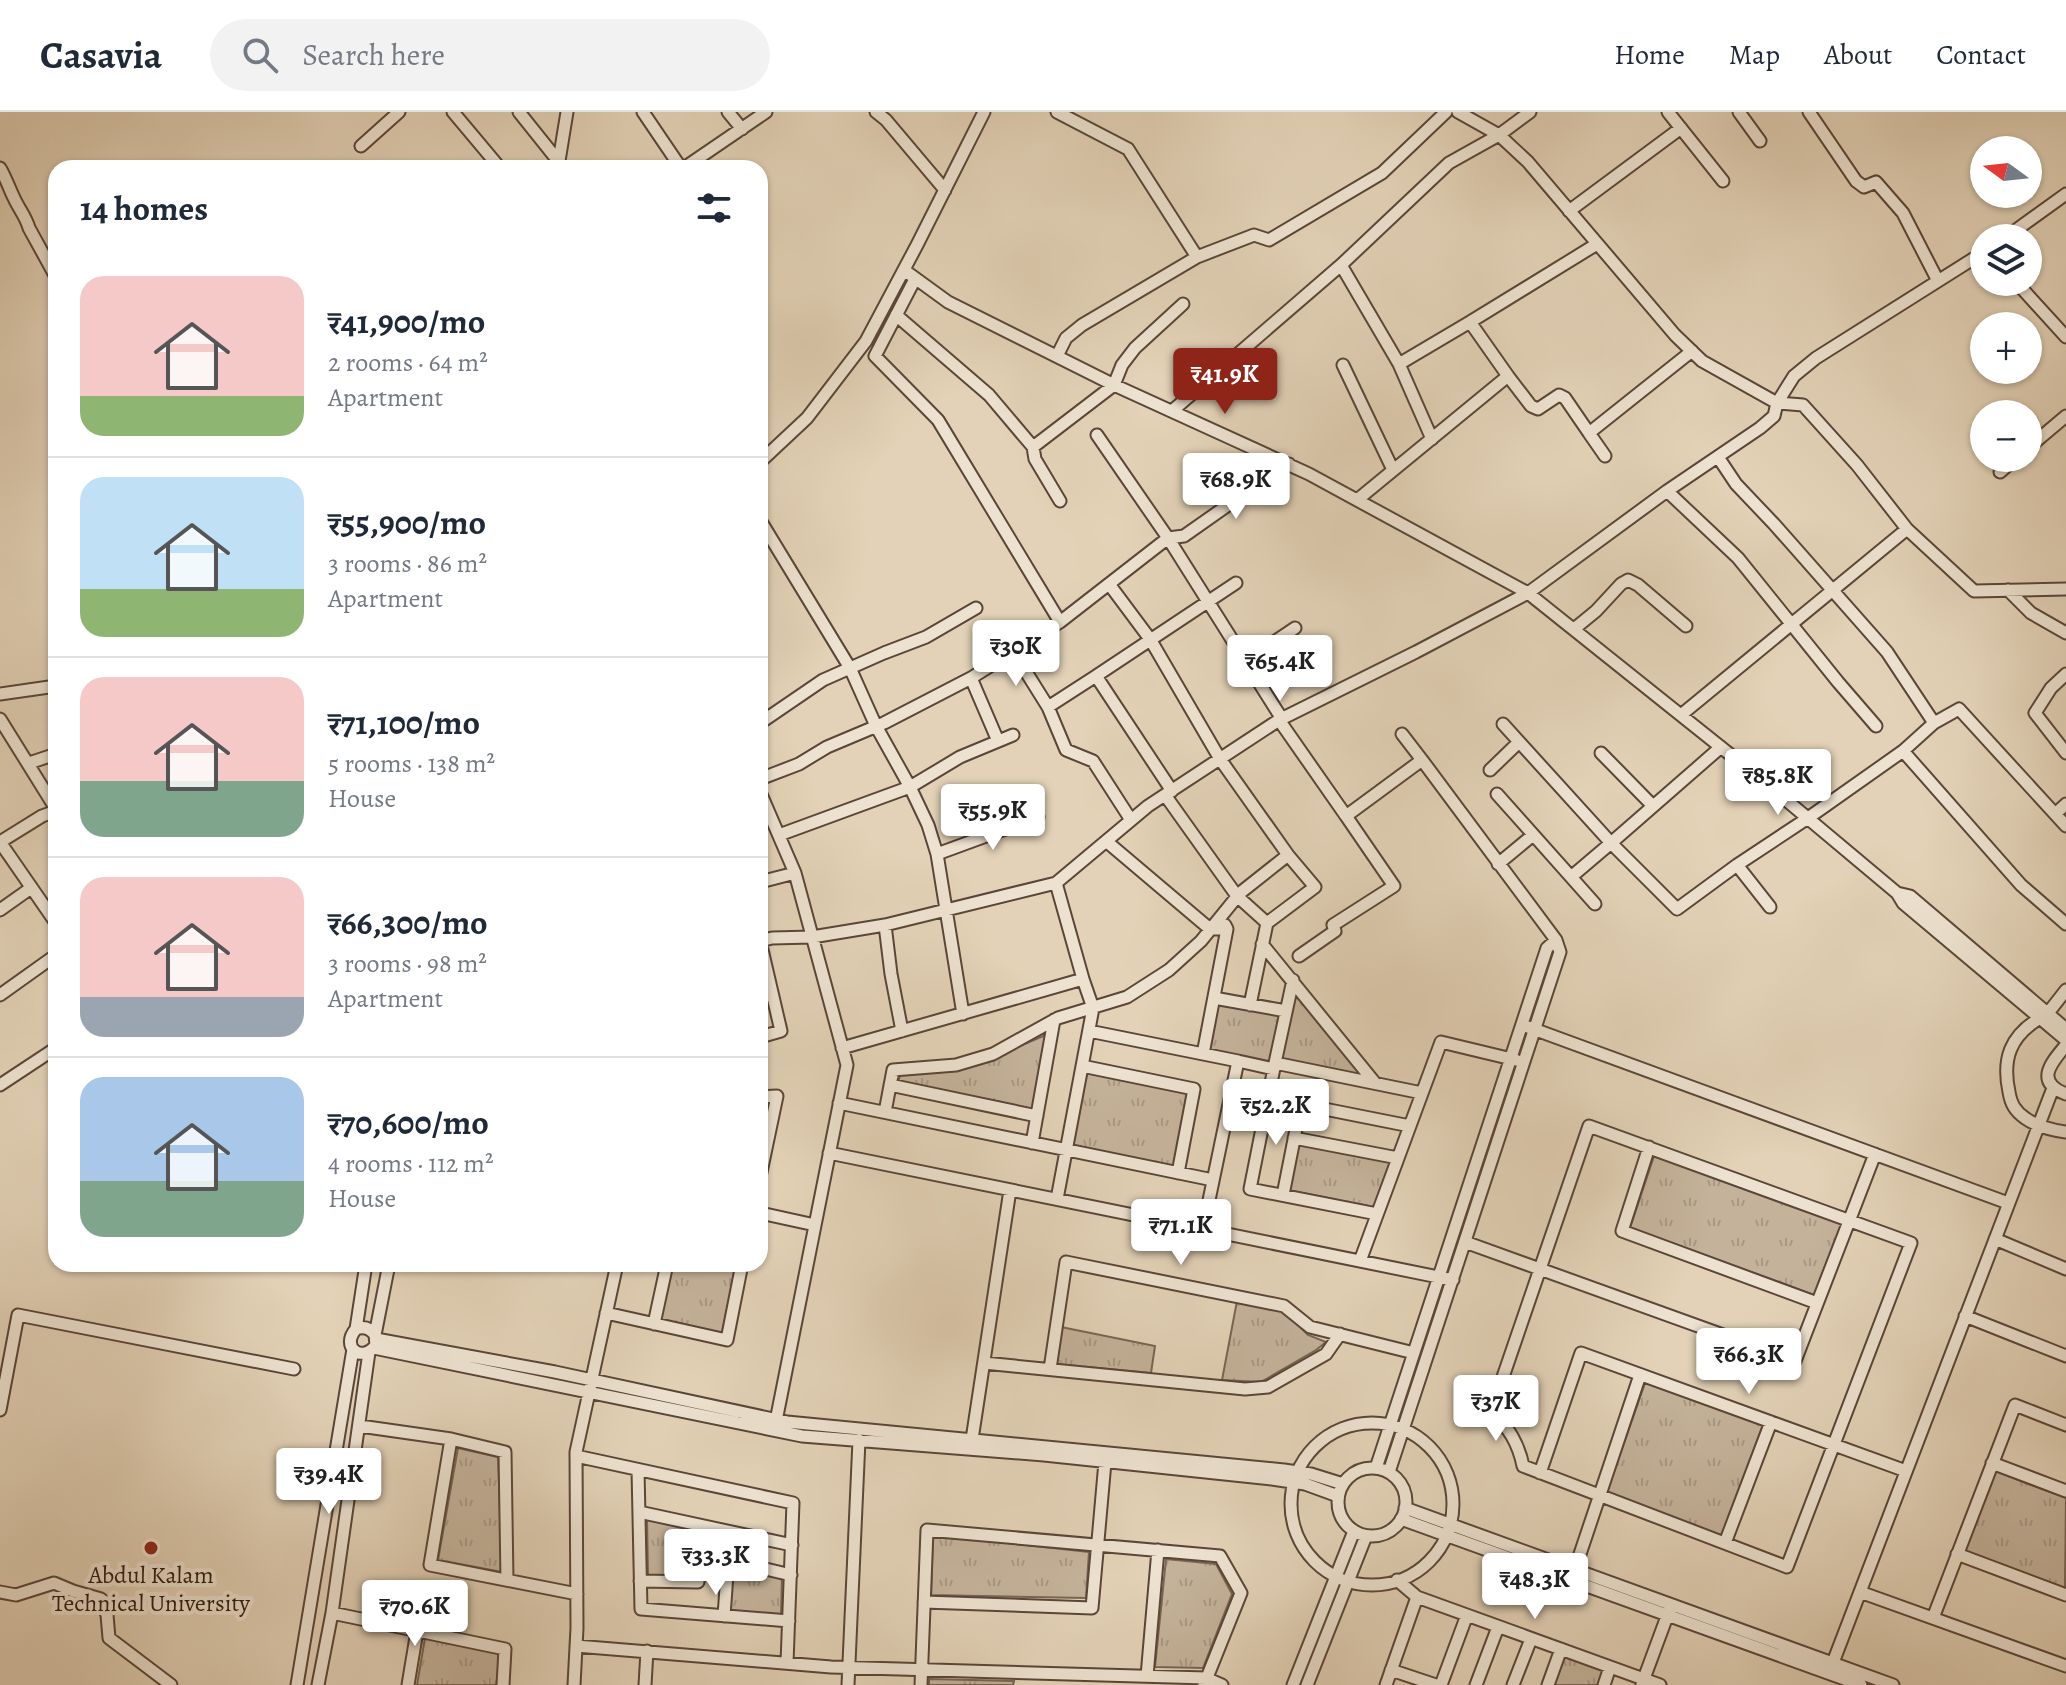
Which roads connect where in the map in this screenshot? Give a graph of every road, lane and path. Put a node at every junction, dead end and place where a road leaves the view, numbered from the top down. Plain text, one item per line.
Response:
1 (399, 112) edge
2 (453, 112) edge
3 (519, 112) edge
4 (567, 112) edge
5 (643, 112) edge
6 (728, 112) edge
7 (766, 112) edge
8 (876, 112) edge
9 (984, 112) edge
10 (1057, 112) edge
11 (1446, 112) edge
12 (1458, 112) edge
13 (1530, 112) edge
14 (1668, 112) edge
15 (1739, 112) edge
16 (1809, 112) edge
17 (1681, 128) junction
18 (742, 129) junction
19 (1499, 135) junction
20 (1760, 141) dead end
21 (361, 146) dead end
22 (493, 160) edge
23 (554, 160) edge
24 (559, 160) edge
25 (677, 160) edge
26 (695, 160) edge
27 (0, 168) edge
28 (1723, 181) dead end
29 (945, 190) junction
30 (2066, 194) edge
31 (1569, 211) junction
32 (2024, 224) edge
33 (1597, 244) junction
34 (1197, 257) junction
35 (1970, 261) edge
36 (48, 262) edge
37 (1341, 265) junction
38 (904, 270) junction
39 (915, 279) junction
40 (1938, 281) junction
41 (2029, 296) edge
42 (1183, 304) dead end
43 (896, 315) junction
44 (1470, 322) junction
45 (2066, 337) edge
46 (1692, 351) junction
47 (1057, 356) junction
48 (1399, 364) junction
49 (1343, 365) dead end
50 (1508, 376) junction
51 (1114, 385) junction
52 (1777, 403) junction
53 (1172, 411) junction
54 (2066, 416) edge
55 (1589, 433) junction
56 (1097, 435) dead end
57 (2042, 436) edge
58 (1432, 439) junction
59 (1033, 447) junction
60 (768, 455) edge
61 (1605, 456) dead end
62 (1718, 457) junction
63 (1289, 464) junction
64 (1393, 470) junction
65 (1667, 491) junction
66 (1357, 500) junction
67 (1060, 501) dead end
68 (1907, 529) junction
69 (768, 533) edge
70 (1168, 538) junction
71 (1236, 583) dead end
72 (1109, 584) junction
73 (2066, 589) edge
74 (2008, 590) junction
75 (1831, 591) junction
76 (1528, 593) junction
77 (1208, 600) junction
78 (976, 608) dead end
79 (1060, 622) junction
80 (1792, 624) junction
81 (1686, 626) dead end
82 (1295, 628) dead end
83 (1574, 629) junction
84 (2066, 633) edge
85 (1150, 639) junction
86 (1013, 651) junction
87 (1246, 661) junction
88 (850, 668) junction
89 (2066, 674) edge
90 (1096, 676) junction
91 (971, 678) junction
92 (48, 687) edge
93 (0, 694) edge
94 (1048, 707) junction
95 (1681, 715) junction
96 (768, 718) edge
97 (0, 719) edge
98 (1281, 719) junction
99 (1934, 723) junction
100 (1503, 724) dead end
101 (876, 726) junction
102 (1876, 726) dead end
103 (1402, 734) dead end
104 (1013, 735) dead end
105 (998, 741) junction
106 (1519, 742) junction
107 (1721, 747) junction
108 (1903, 751) junction
109 (1601, 753) dead end
110 (2066, 753) edge
111 (48, 757) edge
112 (1220, 759) junction
113 (1422, 760) junction
114 (29, 763) junction
115 (1490, 770) dead end
116 (768, 776) edge
117 (910, 787) junction
118 (1168, 793) junction
119 (1497, 794) dead end
120 (48, 796) edge
121 (2066, 804) edge
122 (1653, 806) junction
123 (768, 810) edge
124 (48, 813) edge
125 (2055, 814) junction
126 (1346, 816) junction
127 (1038, 817) dead end
128 (1808, 818) junction
129 (1131, 820) junction
130 (2066, 826) edge
131 (779, 835) junction
132 (1533, 835) junction
133 (1106, 841) junction
134 (0, 842) edge
135 (1611, 843) junction
136 (937, 854) junction
137 (1288, 855) junction
138 (1498, 864) junction
139 (1737, 865) junction
140 (795, 873) junction
141 (1571, 877) junction
142 (768, 880) edge
143 (1056, 883) junction
144 (31, 888) junction
145 (1237, 896) junction
146 (1595, 904) dead end
147 (1770, 907) dead end
148 (946, 909) junction
149 (0, 910) edge
150 (48, 912) edge
151 (1220, 917) junction
152 (1267, 923) junction
153 (2066, 924) edge
154 (885, 925) junction
155 (1210, 929) junction
156 (1227, 929) junction
157 (812, 937) junction
158 (768, 939) edge
159 (1556, 940) junction
160 (1262, 944) junction
161 (1299, 956) dead end
162 (48, 961) edge
163 (1083, 979) junction
164 (1293, 980) junction
165 (2066, 990) edge
166 (0, 995) edge
167 (1214, 998) junction
168 (768, 1001) edge
169 (1250, 1005) junction
170 (1093, 1008) junction
171 (1286, 1011) junction
172 (963, 1014) junction
173 (2044, 1016) junction
174 (1054, 1020) junction
175 (1521, 1025) junction
176 (1535, 1029) junction
177 (2066, 1029) edge
178 (902, 1031) junction
179 (1089, 1031) junction
180 (768, 1035) edge
181 (2066, 1043) edge
182 (842, 1048) junction
183 (48, 1054) edge
184 (1203, 1054) junction
185 (1510, 1059) junction
186 (1238, 1061) junction
187 (1523, 1063) junction
188 (1082, 1066) junction
189 (1275, 1066) junction
190 (1375, 1083) junction
191 (0, 1085) edge
192 (890, 1085) junction
193 (2053, 1088) junction
194 (1422, 1093) junction
195 (2066, 1094) edge
196 (768, 1097) edge
197 (1269, 1098) junction
198 (839, 1103) junction
199 (1301, 1104) junction
200 (885, 1112) junction
201 (1037, 1116) junction
202 (1410, 1126) junction
203 (2038, 1126) junction
204 (2066, 1132) edge
205 (1294, 1138) junction
206 (768, 1139) edge
207 (1032, 1143) junction
208 (1649, 1147) junction
209 (1066, 1151) junction
210 (829, 1153) junction
211 (1875, 1154) junction
212 (1398, 1158) junction
213 (1178, 1173) junction
214 (1213, 1180) junction
215 (1010, 1190) junction
216 (1283, 1195) junction
217 (1057, 1199) junction
218 (2008, 1203) junction
219 (1377, 1214) junction
220 (768, 1215) edge
221 (1849, 1221) junction
222 (815, 1225) junction
223 (1203, 1229) junction
224 (1995, 1239) junction
225 (1465, 1242) junction
226 (1360, 1261) junction
227 (1540, 1269) junction
228 (2066, 1269) edge
229 (365, 1272) edge
230 (387, 1272) edge
231 (615, 1272) edge
232 (665, 1272) edge
233 (740, 1272) edge
234 (1439, 1277) junction
235 (1453, 1280) junction
236 (1817, 1303) junction
237 (606, 1313) junction
238 (1965, 1316) junction
239 (654, 1324) junction
240 (356, 1329) junction
241 (1340, 1334) junction
242 (374, 1343) junction
243 (353, 1349) junction
244 (1414, 1353) junction
245 (2066, 1356) edge
246 (984, 1363) junction
247 (294, 1369) dead end
248 (1050, 1369) junction
249 (1640, 1375) junction
250 (591, 1386) junction
251 (0, 1410) edge
252 (1771, 1422) junction
253 (1390, 1424) junction
254 (775, 1425) junction
255 (2066, 1425) edge
256 (360, 1426) junction
257 (1404, 1428) junction
258 (451, 1439) junction
259 (859, 1440) junction
260 (971, 1444) junction
261 (1833, 1444) junction
262 (576, 1456) junction
263 (1105, 1462) junction
264 (1992, 1463) junction
265 (1376, 1468) junction
266 (638, 1470) junction
267 (1906, 1471) junction
268 (1389, 1472) junction
269 (1540, 1473) junction
270 (1295, 1477) junction
271 (1343, 1484) junction
272 (2066, 1491) edge
273 (1600, 1495) junction
274 (1338, 1496) junction
275 (639, 1512) junction
276 (1403, 1514) junction
277 (703, 1526) junction
278 (1449, 1530) junction
279 (1360, 1533) junction
280 (1725, 1543) junction
281 (792, 1545) junction
282 (1097, 1545) junction
283 (1158, 1550) junction
284 (1957, 1554) junction
285 (791, 1575) junction
286 (1573, 1575) junction
287 (507, 1580) junction
288 (1397, 1580) junction
289 (640, 1581) junction
290 (1342, 1581) junction
291 (0, 1592) edge
292 (1860, 1592) junction
293 (577, 1594) junction
294 (2066, 1595) edge
295 (1417, 1597) junction
296 (924, 1602) junction
297 (1669, 1610) junction
298 (332, 1613) junction
299 (1467, 1615) junction
300 (724, 1616) junction
301 (1933, 1618) junction
302 (789, 1621) junction
303 (1498, 1627) junction
304 (417, 1631) junction
305 (1531, 1639) junction
306 (576, 1646) junction
307 (1561, 1649) junction
308 (647, 1651) junction
309 (787, 1663) junction
310 (2066, 1666) edge
311 (849, 1667) junction
312 (1610, 1667) junction
313 (1831, 1668) junction
314 (921, 1670) junction
315 (1391, 1670) junction
316 (1147, 1676) junction
317 (1022, 1679) edge
318 (1205, 1682) edge
319 (1642, 1682) edge
320 (171, 1685) edge
321 (297, 1685) edge
322 (318, 1685) edge
323 (408, 1685) edge
324 (503, 1685) edge
325 (574, 1685) edge
326 (645, 1685) edge
327 (848, 1685) edge
328 (921, 1685) edge
329 (1222, 1685) edge
330 (1293, 1685) edge
331 (1307, 1685) edge
332 (1386, 1685) edge
333 (1438, 1685) edge
334 (1476, 1685) edge
335 (1513, 1685) edge
336 (1548, 1685) edge
337 (1604, 1685) edge
338 (1660, 1685) edge
339 (1861, 1685) edge
340 (1893, 1685) edge

1 - 21 street
2 - 22 street
3 - 23 street
4 - 24 street
5 - 25 street
6 - 18 street
7 - 18 street
8 - 29 street
9 - 29 street
10 - 34 street
11 - 34 street
12 - 19 street
13 - 19 street
14 - 17 street
15 - 20 street
16 - 40 street
17 - 28 street
17 - 31 street
18 - 26 street
19 - 31 street
19 - 37 street
27 - 36 street
29 - 38 street
30 - 32 street
31 - 33 street
33 - 44 street
33 - 46 street
34 - 47 street
35 - 40 street
37 - 48 street
37 - 53 street
38 - 39 street
38 - 60 street
39 - 43 street
39 - 47 street
40 - 52 street
41 - 45 street
42 - 51 street
43 - 59 street
43 - 79 street
44 - 48 street
44 - 50 street
46 - 52 street
46 - 55 street
47 - 51 street
48 - 58 street
49 - 64 street
50 - 55 street
50 - 58 street
51 - 53 street
51 - 59 street
52 - 62 street
52 - 68 street
53 - 63 street
54 - 57 street
55 - 61 street
56 - 70 street
58 - 64 street
59 - 67 street
62 - 65 street
62 - 75 street
63 - 66 street
63 - 70 street
64 - 66 street
65 - 76 street
65 - 80 street
66 - 76 street
68 - 74 street
68 - 75 street
69 - 88 street
70 - 72 street
70 - 77 street
71 - 77 street
72 - 79 street
72 - 85 street
73 - 74 street
74 - 84 street
75 - 80 street
75 - 99 street
76 - 83 street
76 - 98 street
77 - 85 street
77 - 87 street
78 - 88 street
79 - 86 street
80 - 95 street
80 - 102 street
81 - 83 street
82 - 87 street
83 - 95 street
85 - 90 street
85 - 112 street
86 - 91 street
86 - 94 street
87 - 98 street
88 - 96 street
88 - 101 street
89 - 110 street
90 - 94 street
90 - 118 street
91 - 101 street
91 - 105 street
92 - 93 street
94 - 129 street
95 - 107 street
97 - 114 street
98 - 112 street
98 - 126 street
99 - 108 street
99 - 125 street
100 - 106 street
101 - 116 street
101 - 117 street
103 - 113 street
104 - 105 street
105 - 117 street
106 - 115 street
106 - 135 street
107 - 122 street
107 - 128 street
108 - 128 street
108 - 153 street
109 - 122 street
111 - 114 street
112 - 118 street
112 - 137 street
113 - 126 street
113 - 138 street
114 - 120 street
117 - 131 street
117 - 136 street
118 - 129 street
118 - 145 street
119 - 132 street
121 - 125 street
122 - 135 street
123 - 131 street
124 - 134 street
125 - 130 street
126 - 161 street
127 - 136 street
128 - 139 street
128 - 173 street
129 - 133 street
131 - 140 street
132 - 138 street
132 - 141 street
133 - 143 street
133 - 155 street
134 - 144 street
135 - 139 street
135 - 141 street
136 - 148 street
137 - 145 street
137 - 152 street
138 - 159 street
139 - 147 street
140 - 142 street
140 - 157 street
141 - 146 street
143 - 148 street
143 - 163 street
144 - 149 street
144 - 150 street
145 - 151 street
145 - 152 street
148 - 154 street
148 - 172 street
151 - 155 street
151 - 156 street
152 - 160 street
154 - 157 street
154 - 178 street
155 - 156 street
155 - 170 street
156 - 167 street
157 - 158 street
157 - 182 street
159 - 175 street
159 - 176 street
160 - 164 street
160 - 169 street
162 - 166 street
163 - 170 street
163 - 172 street
164 - 171 street
164 - 190 street
165 - 173 street
167 - 169 street
167 - 184 street
168 - 180 street
169 - 171 street
170 - 174 street
170 - 179 street
171 - 189 street
172 - 178 street
173 - 177 street
173 - 181 street
173 - 203 street
174 - 192 street
174 - 201 street
175 - 176 street
175 - 185 street
176 - 187 street
176 - 211 street
178 - 182 street
179 - 184 street
179 - 188 street
181 - 193 street
182 - 198 street
183 - 191 street
184 - 186 street
185 - 187 street
185 - 194 street
185 - 234 street
186 - 189 street
186 - 214 street
187 - 225 street
188 - 209 street
188 - 213 street
189 - 190 street
189 - 197 street
190 - 194 street
192 - 200 street
192 - 201 street
193 - 195 street
193 - 203 street
194 - 202 street
196 - 206 street
197 - 199 street
197 - 216 street
198 - 200 street
198 - 210 street
199 - 202 street
199 - 205 street
200 - 207 street
201 - 207 street
202 - 212 street
203 - 204 street
203 - 218 street
205 - 212 street
205 - 216 street
207 - 209 street
208 - 221 street
208 - 227 street
208 - 236 street
209 - 213 street
209 - 217 street
210 - 215 street
210 - 222 street
211 - 218 street
211 - 221 street
212 - 219 street
213 - 214 street
214 - 223 street
215 - 217 street
215 - 246 street
216 - 219 street
217 - 223 street
218 - 224 street
219 - 226 street
220 - 222 street
221 - 236 street
221 - 261 street
222 - 254 street
223 - 226 street
224 - 228 street
224 - 238 street
225 - 227 street
225 - 235 street
226 - 234 street
227 - 236 street
227 - 269 street
229 - 240 street
230 - 242 street
231 - 237 street
232 - 239 street
233 - 239 street
234 - 235 street
234 - 244 street
235 - 257 street
237 - 239 street
237 - 250 street
238 - 245 street
238 - 267 street
240 - 242 street
240 - 243 street
241 - 244 street
241 - 248 street
241 - 248 street
242 - 243 street
242 - 250 street
242 - 256 street
243 - 321 street
244 - 253 street
246 - 248 street
246 - 260 street
247 - 251 street
249 - 252 street
249 - 269 street
249 - 273 street
250 - 254 street
250 - 262 street
252 - 261 street
252 - 280 street
253 - 257 street
253 - 265 street
253 - 270 street
254 - 259 street
254 - 260 street
255 - 264 street
256 - 258 street
256 - 298 street
257 - 268 street
257 - 278 street
258 - 287 street
258 - 287 street
259 - 260 street
259 - 311 street
260 - 263 street
260 - 270 street
261 - 267 street
261 - 280 street
262 - 266 street
262 - 293 street
263 - 270 street
263 - 282 street
264 - 272 street
264 - 284 street
265 - 268 street
265 - 271 street
266 - 275 street
266 - 281 street
267 - 292 street
268 - 276 street
269 - 273 street
270 - 271 street
270 - 274 street
270 - 290 street
271 - 274 street
273 - 280 street
273 - 286 street
274 - 279 street
275 - 277 street
275 - 289 street
276 - 278 street
276 - 279 street
277 - 281 street
277 - 289 street
278 - 286 street
278 - 288 street
279 - 290 street
281 - 285 street
282 - 283 street
282 - 296 street
282 - 296 street
283 - 316 street
283 - 318 street
284 - 294 street
284 - 301 street
285 - 300 street
285 - 302 street
286 - 297 street
287 - 293 street
288 - 290 street
288 - 295 street
289 - 300 street
290 - 330 street
290 - 331 street
291 - 320 street
292 - 301 street
292 - 313 street
293 - 306 street
295 - 299 street
295 - 315 street
296 - 314 street
297 - 313 street
297 - 319 street
298 - 304 street
298 - 322 street
299 - 303 street
299 - 333 street
300 - 302 street
301 - 310 street
302 - 309 street
303 - 305 street
303 - 334 street
304 - 323 street
304 - 324 street
305 - 307 street
305 - 335 street
306 - 308 street
306 - 325 street
307 - 312 street
307 - 336 street
308 - 309 street
308 - 326 street
309 - 311 street
311 - 314 street
311 - 327 street
312 - 319 street
312 - 337 street
313 - 339 street
313 - 340 street
314 - 317 street
314 - 328 street
315 - 332 street
315 - 333 street
316 - 317 street
316 - 318 street
318 - 329 street
319 - 338 street

